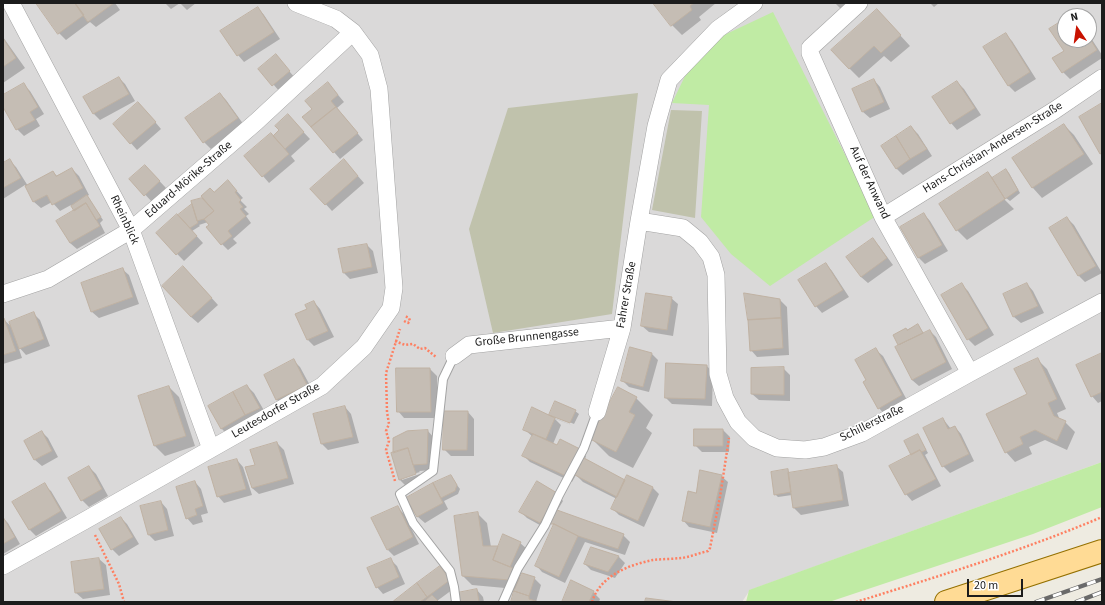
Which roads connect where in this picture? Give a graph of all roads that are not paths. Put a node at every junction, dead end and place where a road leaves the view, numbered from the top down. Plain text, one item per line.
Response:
1 (11, 3) edge
2 (296, 3) edge
3 (754, 3) edge
4 (859, 3) edge
5 (353, 32) junction
6 (1102, 78) edge
7 (883, 217) junction
8 (639, 221) junction
9 (131, 230) junction
10 (3, 294) edge
11 (1102, 302) edge
12 (622, 328) junction
13 (453, 358) joint
14 (970, 372) junction
15 (597, 412) joint
16 (211, 449) junction
17 (1102, 551) edge
18 (3, 566) edge
19 (456, 602) edge
20 (503, 602) edge
21 (946, 602) edge

1 - 9 street, Rheinblick
2 - 5 street, Leutesdorfer Straße
3 - 8 street, Fahrer Straße
4 - 7 street, Auf der Anwand
5 - 9 street, Eduard-Mörike-Straße
5 - 16 street, Leutesdorfer Straße
6 - 7 street, Hans-Christian-Andersen-Straße
7 - 14 street, Auf der Anwand
8 - 12 street, Fahrer Straße
8 - 14 street, Schillerstraße
9 - 10 street, Eduard-Mörike-Straße
9 - 16 street, Rheinblick
11 - 14 street, Schillerstraße
12 - 13 street, Große Brunnengasse
12 - 15 street, Fahrer Straße
13 - 19 lane, Große Brunnengasse
15 - 20 lane, Fahrer Straße
16 - 18 street, Leutesdorfer Straße
17 - 21 main road

